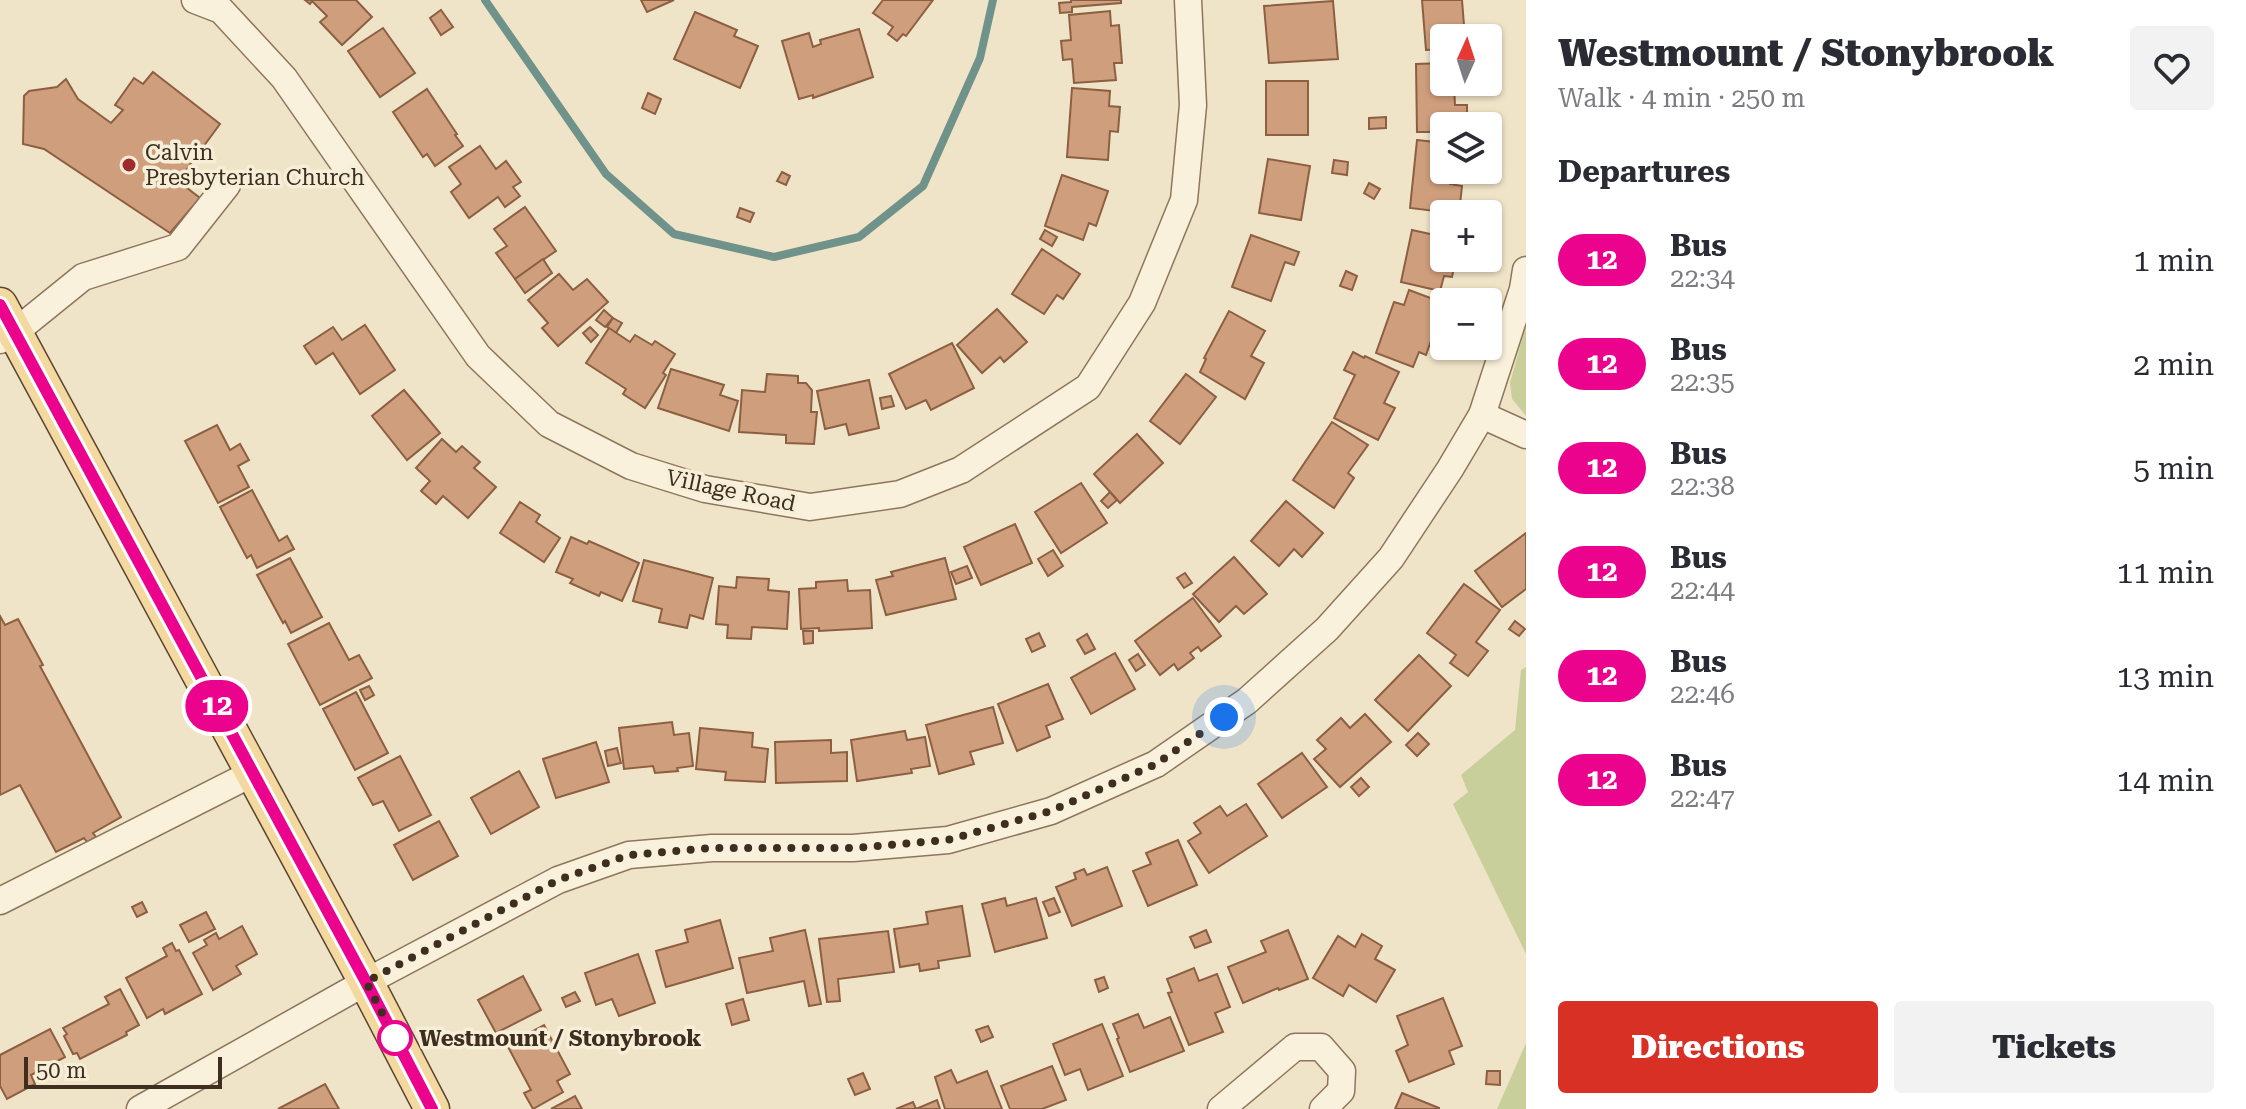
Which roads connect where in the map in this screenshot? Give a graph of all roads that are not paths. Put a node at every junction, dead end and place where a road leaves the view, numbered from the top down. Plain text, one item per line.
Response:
1 (195, 0) edge
2 (1188, 0) edge
3 (227, 185) dead end
4 (1526, 270) edge
5 (5, 326) edge
6 (1482, 415) junction
7 (1526, 435) edge
8 (253, 773) junction
9 (0, 901) edge
10 (366, 982) junction
11 (140, 1109) edge
12 (432, 1109) edge
13 (1221, 1109) edge
14 (1323, 1109) edge

1 - 2 street, Village Road
3 - 5 street
4 - 6 street
5 - 8 main road
6 - 7 street
6 - 10 street
8 - 9 street
8 - 10 main road
10 - 11 street
10 - 12 main road
13 - 14 street

